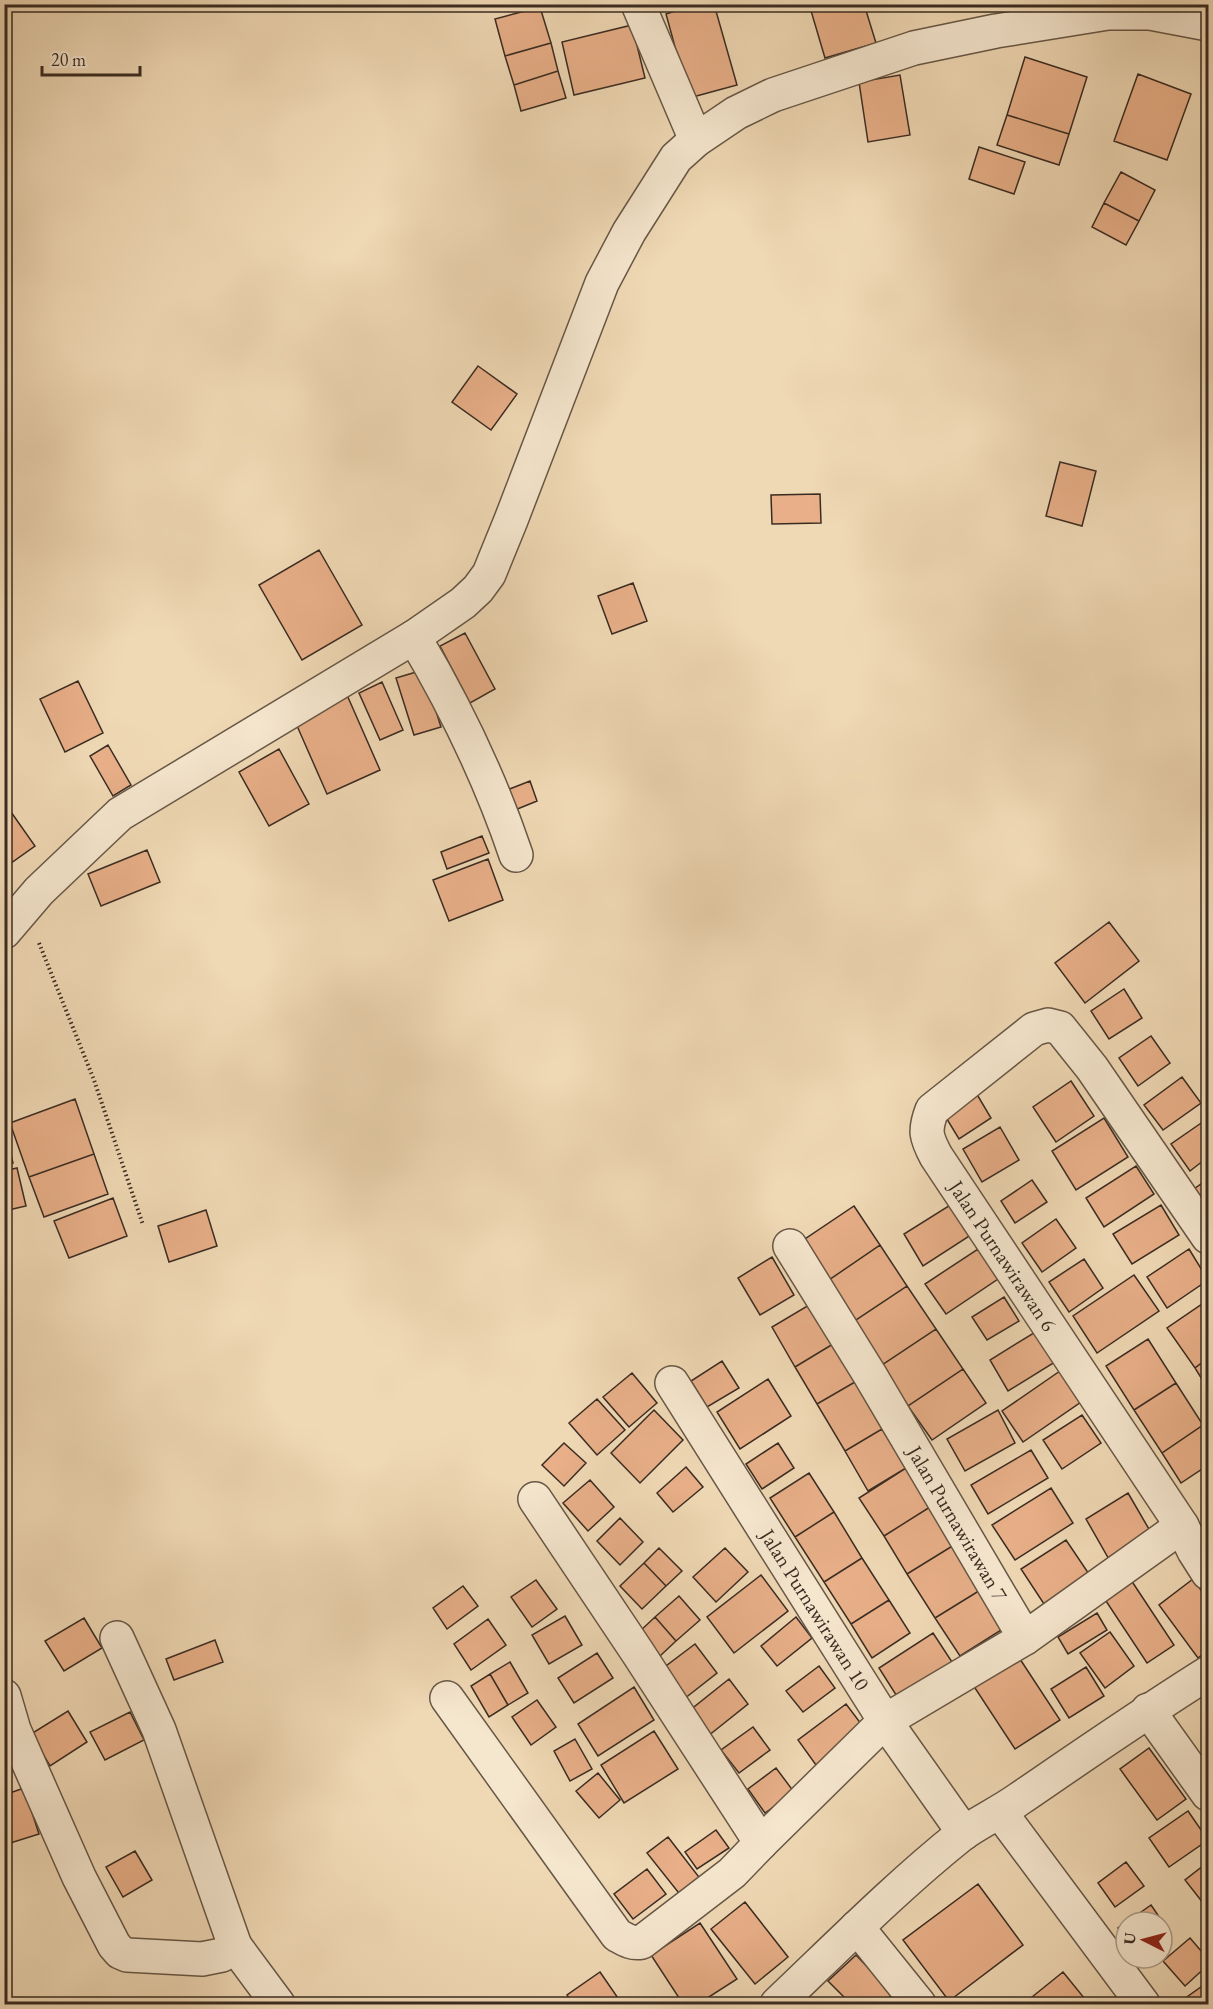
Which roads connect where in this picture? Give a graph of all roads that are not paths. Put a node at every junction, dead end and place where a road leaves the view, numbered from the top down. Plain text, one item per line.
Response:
1 (638, 4) edge
2 (1108, 9) edge
3 (1209, 24) edge
4 (696, 140) junction
5 (414, 637) junction
6 (516, 855) dead end
7 (14, 921) edge
8 (1209, 1237) edge
9 (790, 1246) dead end
10 (672, 1383) dead end
11 (535, 1499) dead end
12 (1198, 1548) edge
13 (117, 1638) dead end
14 (1025, 1638) junction
15 (1209, 1673) edge
16 (4, 1696) edge
17 (447, 1698) dead end
18 (1148, 1710) junction
19 (885, 1721) junction
20 (1209, 1794) edge
21 (1000, 1812) junction
22 (964, 1833) junction
23 (761, 1843) junction
24 (857, 1927) junction
25 (235, 1946) junction
26 (278, 2004) edge
27 (777, 2004) edge
28 (919, 2004) edge
29 (1143, 2004) edge

1 - 4 street
2 - 3 street
2 - 4 street
4 - 5 street
5 - 6 street
5 - 7 street
8 - 12 street, Jalan Purnawirawan 6
9 - 14 street, Jalan Purnawirawan 7
10 - 19 street, Jalan Purnawirawan 10
11 - 23 street
12 - 14 street
13 - 25 street
14 - 19 street
15 - 18 street
16 - 25 street
17 - 23 street
18 - 20 street
18 - 21 street
19 - 22 street, Jalan Purnawirawan 10
19 - 23 street
21 - 22 street
21 - 29 street
22 - 24 street
24 - 27 street
24 - 28 street
25 - 26 street

